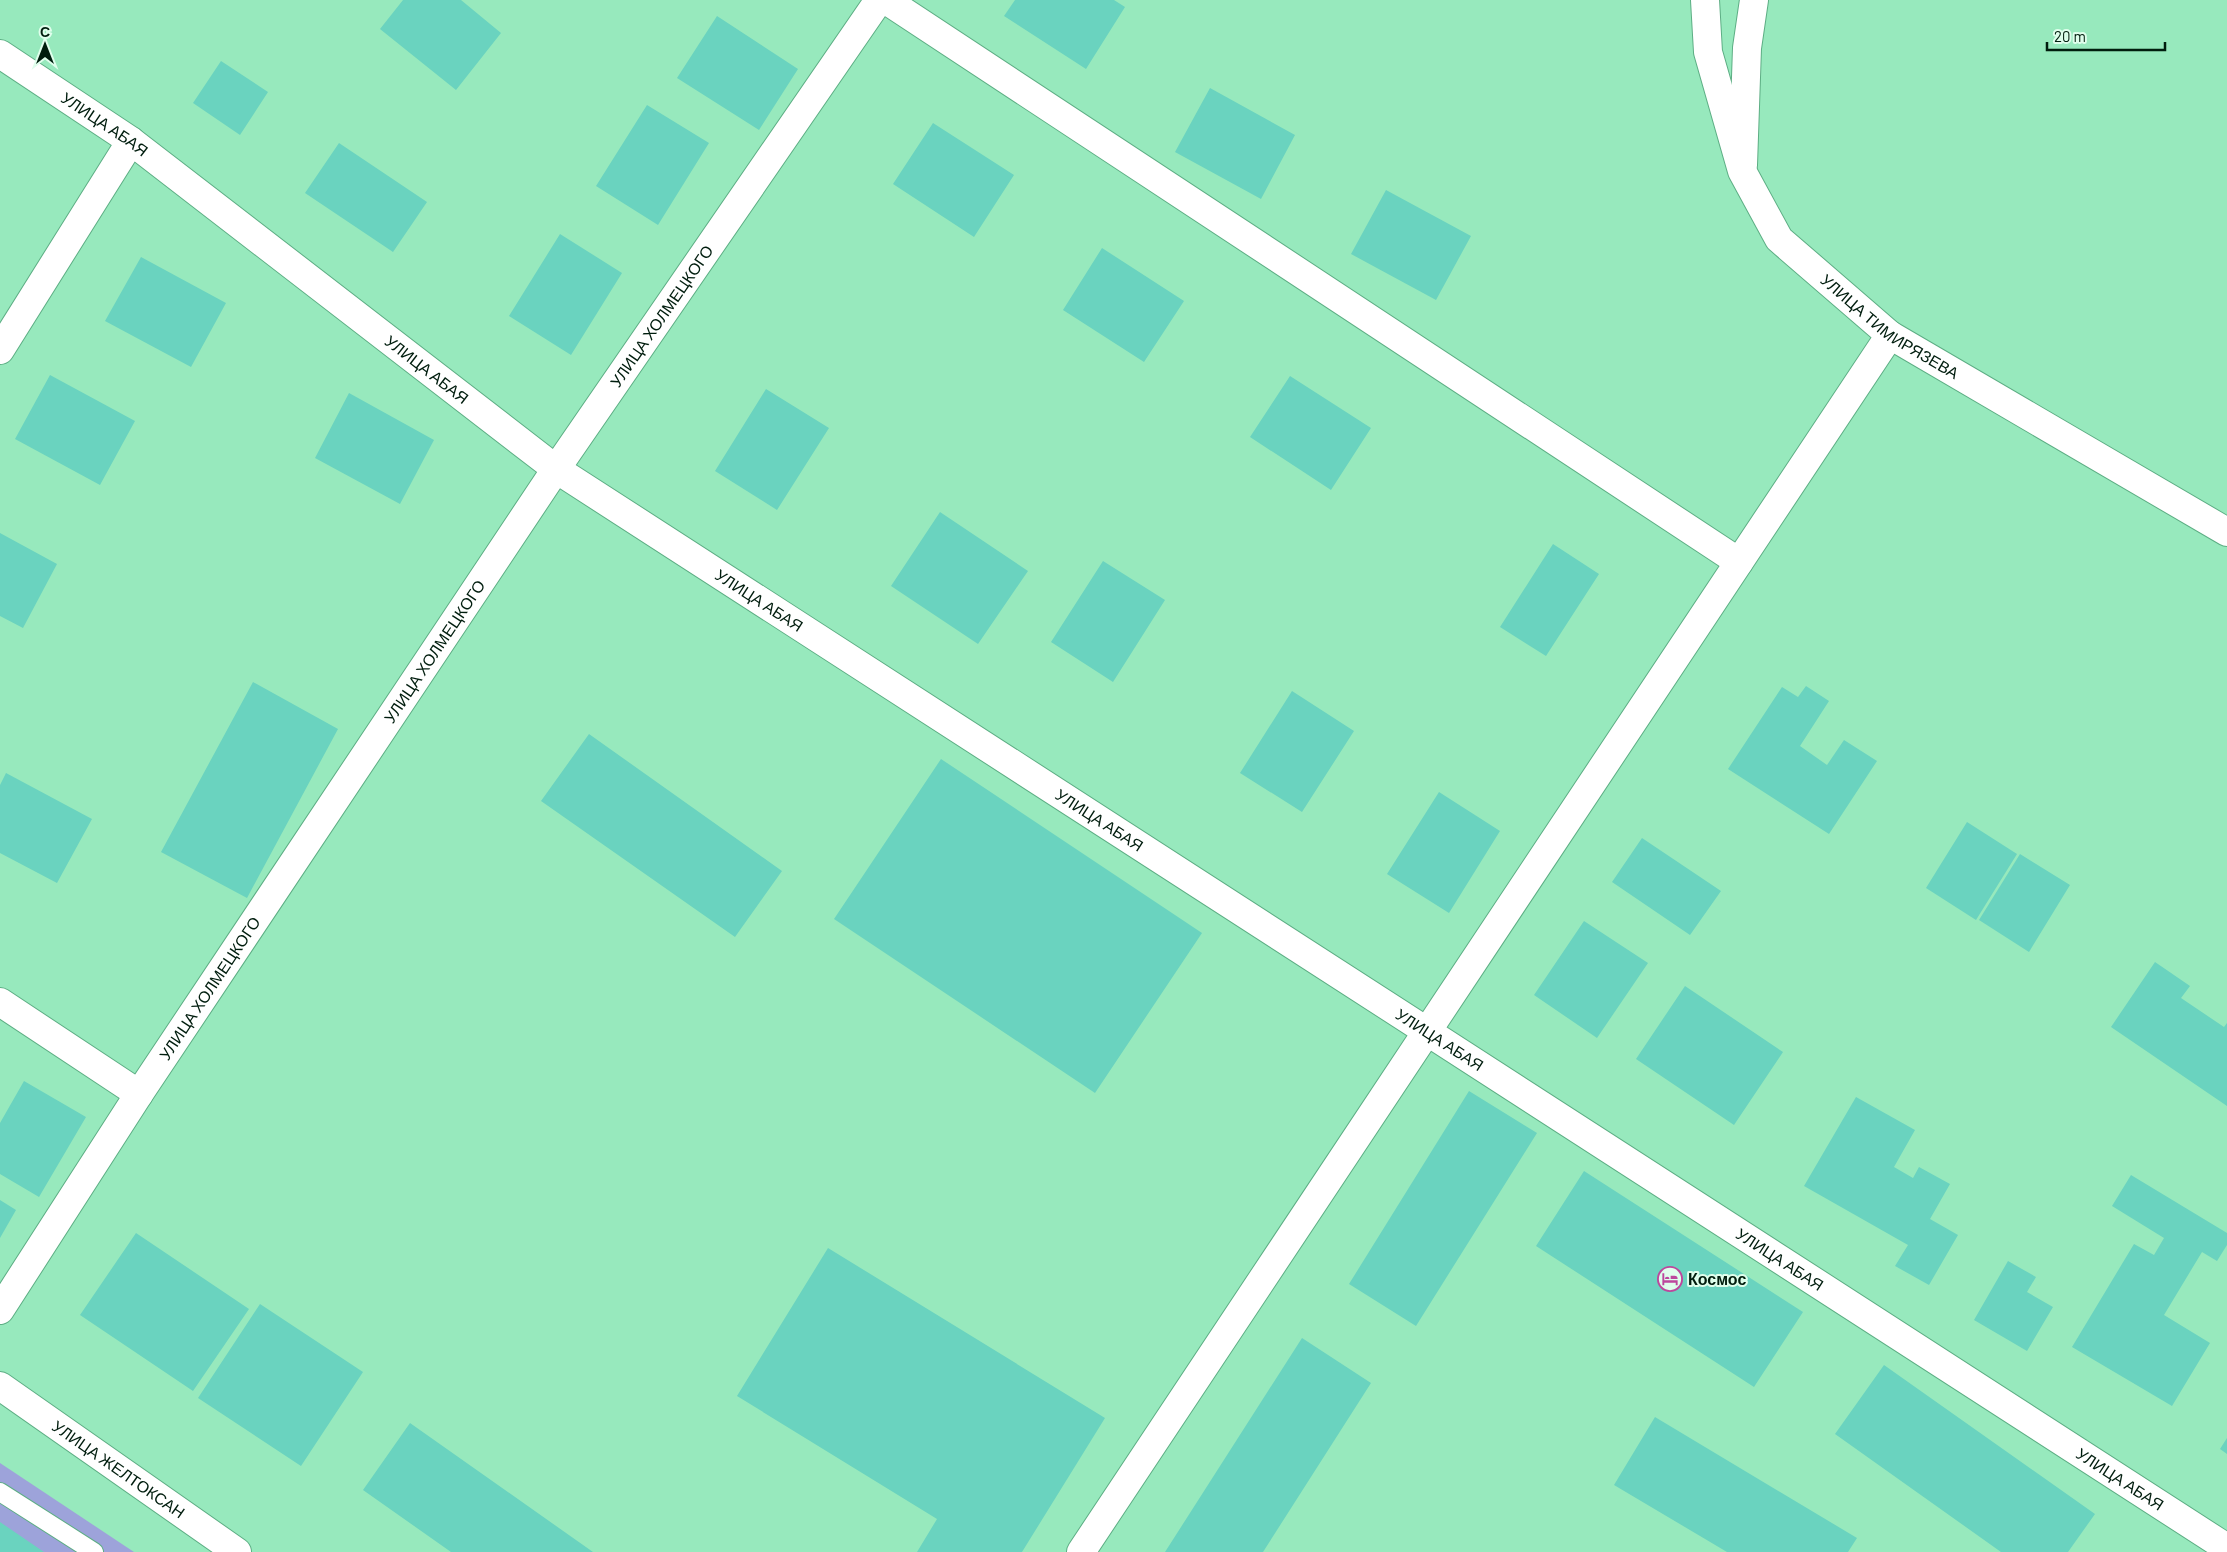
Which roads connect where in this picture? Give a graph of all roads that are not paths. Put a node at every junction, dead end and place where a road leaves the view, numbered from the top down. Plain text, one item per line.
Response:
1 (879, 0) edge
2 (886, 0) edge
3 (1705, 0) edge
4 (1754, 0) edge
5 (0, 54) edge
6 (131, 140) junction
7 (1742, 171) junction
8 (1890, 335) junction
9 (0, 350) edge
10 (556, 469) junction
11 (2227, 532) edge
12 (1739, 562) junction
13 (0, 1002) edge
14 (1428, 1032) junction
15 (139, 1094) junction
16 (0, 1310) edge
17 (0, 1386) edge
18 (0, 1492) edge
19 (2227, 1548) edge
20 (232, 1551) edge
21 (94, 1552) edge
22 (1081, 1552) edge

1 - 10 street, УЛИЦА ХОЛМЕЦКОГО
2 - 12 street
3 - 7 street, УЛИЦА ТИМИРЯЗЕВА
4 - 7 street
5 - 6 street, УЛИЦА АБАЯ
6 - 9 street
6 - 10 street, УЛИЦА АБАЯ
7 - 8 street, УЛИЦА ТИМИРЯЗЕВА
8 - 11 street, УЛИЦА ТИМИРЯЗЕВА
8 - 12 street
10 - 14 street, УЛИЦА АБАЯ
10 - 15 street, УЛИЦА ХОЛМЕЦКОГО
12 - 14 street
13 - 15 street
14 - 19 street, УЛИЦА АБАЯ
14 - 22 street
15 - 16 street, УЛИЦА ХОЛМЕЦКОГО
17 - 20 street, УЛИЦА ЖЕЛТОКСАН
18 - 21 lane

